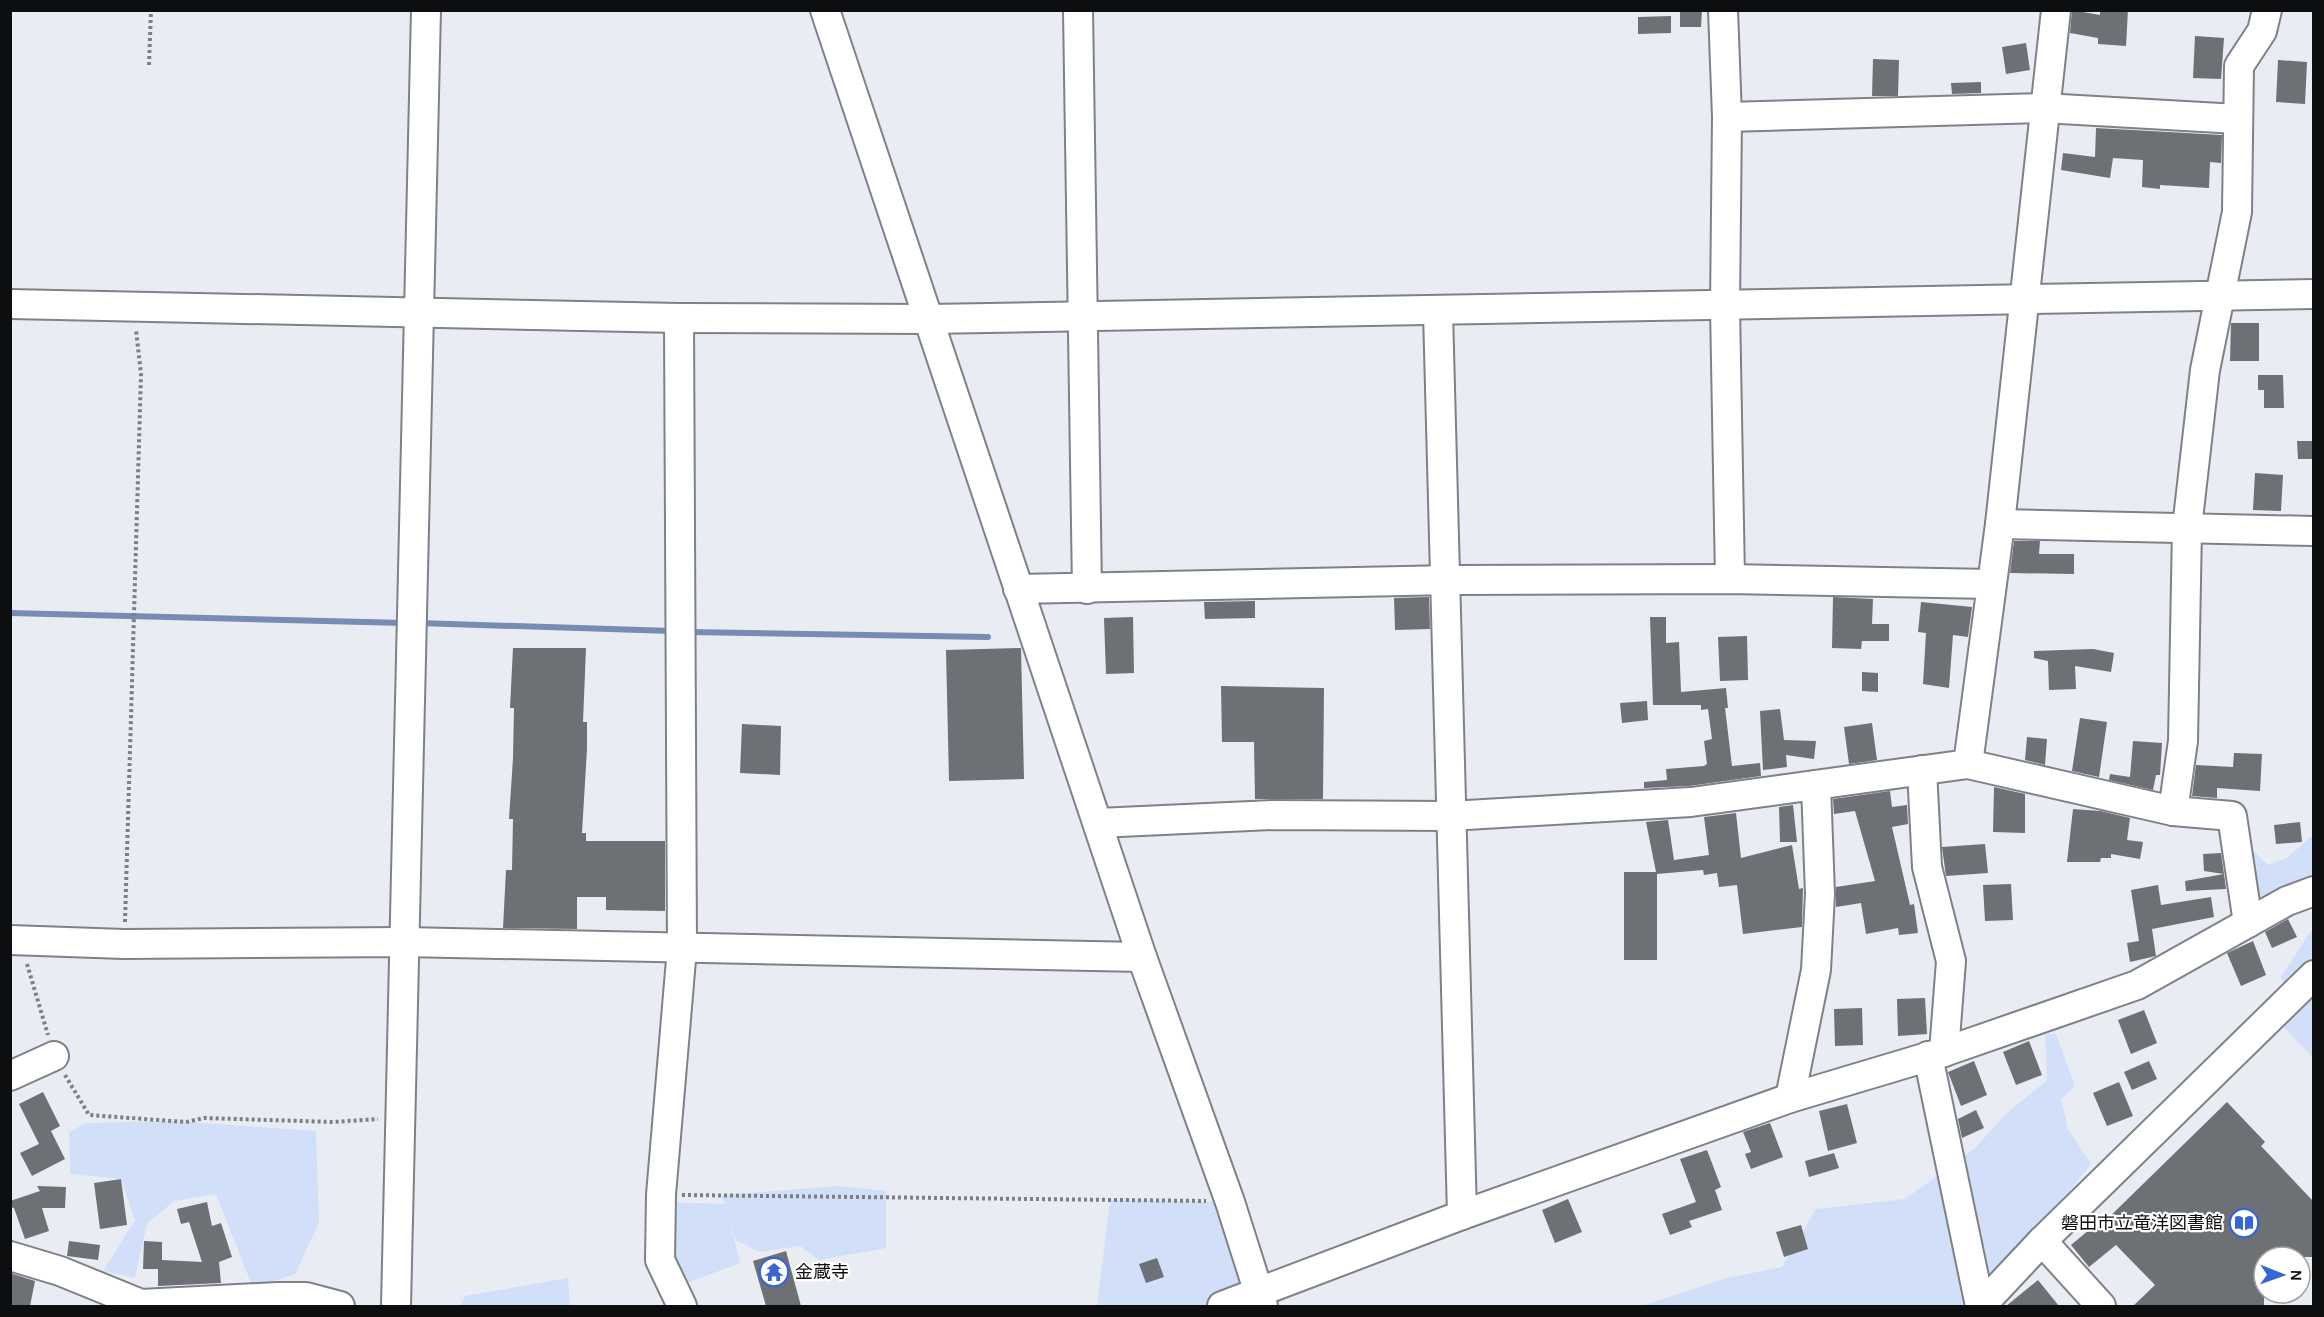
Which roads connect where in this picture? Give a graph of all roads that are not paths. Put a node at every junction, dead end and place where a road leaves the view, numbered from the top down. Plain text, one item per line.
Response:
1 (426, 10) edge
2 (825, 10) edge
3 (1078, 10) edge
4 (1723, 10) edge
5 (2056, 10) edge
6 (2267, 10) edge
7 (2043, 108) junction
8 (1727, 117) junction
9 (2238, 119) junction
10 (2313, 294) edge
11 (2218, 296) junction
12 (2025, 298) junction
13 (10, 304) edge
14 (1725, 307) junction
15 (418, 310) junction
16 (1438, 312) junction
17 (1082, 316) junction
18 (679, 318) junction
19 (928, 319) junction
20 (2000, 524) junction
21 (2187, 528) junction
22 (2313, 531) edge
23 (1730, 579) junction
24 (1445, 581) junction
25 (1991, 584) junction
26 (1018, 589) junction
27 (1087, 589) junction
28 (1968, 764) junction
29 (1922, 770) junction
30 (1816, 785) junction
31 (2173, 811) junction
32 (1450, 816) junction
33 (1098, 823) junction
34 (2313, 891) edge
35 (2248, 923) junction
36 (15, 940) edge
37 (404, 942) junction
38 (682, 948) junction
39 (1142, 957) junction
40 (2313, 975) edge
41 (1936, 1054) junction
42 (54, 1056) road end
43 (10, 1076) edge
44 (1790, 1098) junction
45 (1462, 1215) junction
46 (2042, 1241) junction
47 (10, 1256) edge
48 (1261, 1300) edge
49 (140, 1305) edge
50 (340, 1306) edge
51 (396, 1306) edge
52 (682, 1306) edge
53 (1222, 1306) edge
54 (2101, 1306) edge

1 - 15 street
2 - 19 street
3 - 17 street
4 - 8 street
5 - 7 street
6 - 9 street
7 - 8 street
7 - 9 street
7 - 12 street
8 - 14 street
9 - 11 street
10 - 11 street
11 - 12 street
11 - 21 street
12 - 14 street
12 - 20 street
13 - 15 street
14 - 16 street
14 - 23 street
15 - 18 street
15 - 37 street
16 - 17 street
16 - 24 street
17 - 19 street
17 - 27 street
18 - 19 street
18 - 38 street
19 - 26 street
20 - 21 street
20 - 25 street
21 - 22 street
21 - 31 street
23 - 24 street
23 - 25 street
24 - 27 street
24 - 32 street
25 - 28 street
26 - 27 street
26 - 33 street
28 - 29 street
28 - 31 street
29 - 30 street
29 - 41 street
30 - 32 street
30 - 44 street
31 - 35 street
32 - 33 street
32 - 45 street
33 - 39 street
34 - 35 street
35 - 41 street
36 - 37 street
37 - 38 street
37 - 51 street
38 - 39 street
38 - 52 street
39 - 48 street
40 - 46 street
41 - 44 street
41 - 46 street
42 - 43 street
44 - 45 street
45 - 48 street
46 - 54 street
47 - 49 street
48 - 53 street
49 - 50 street

